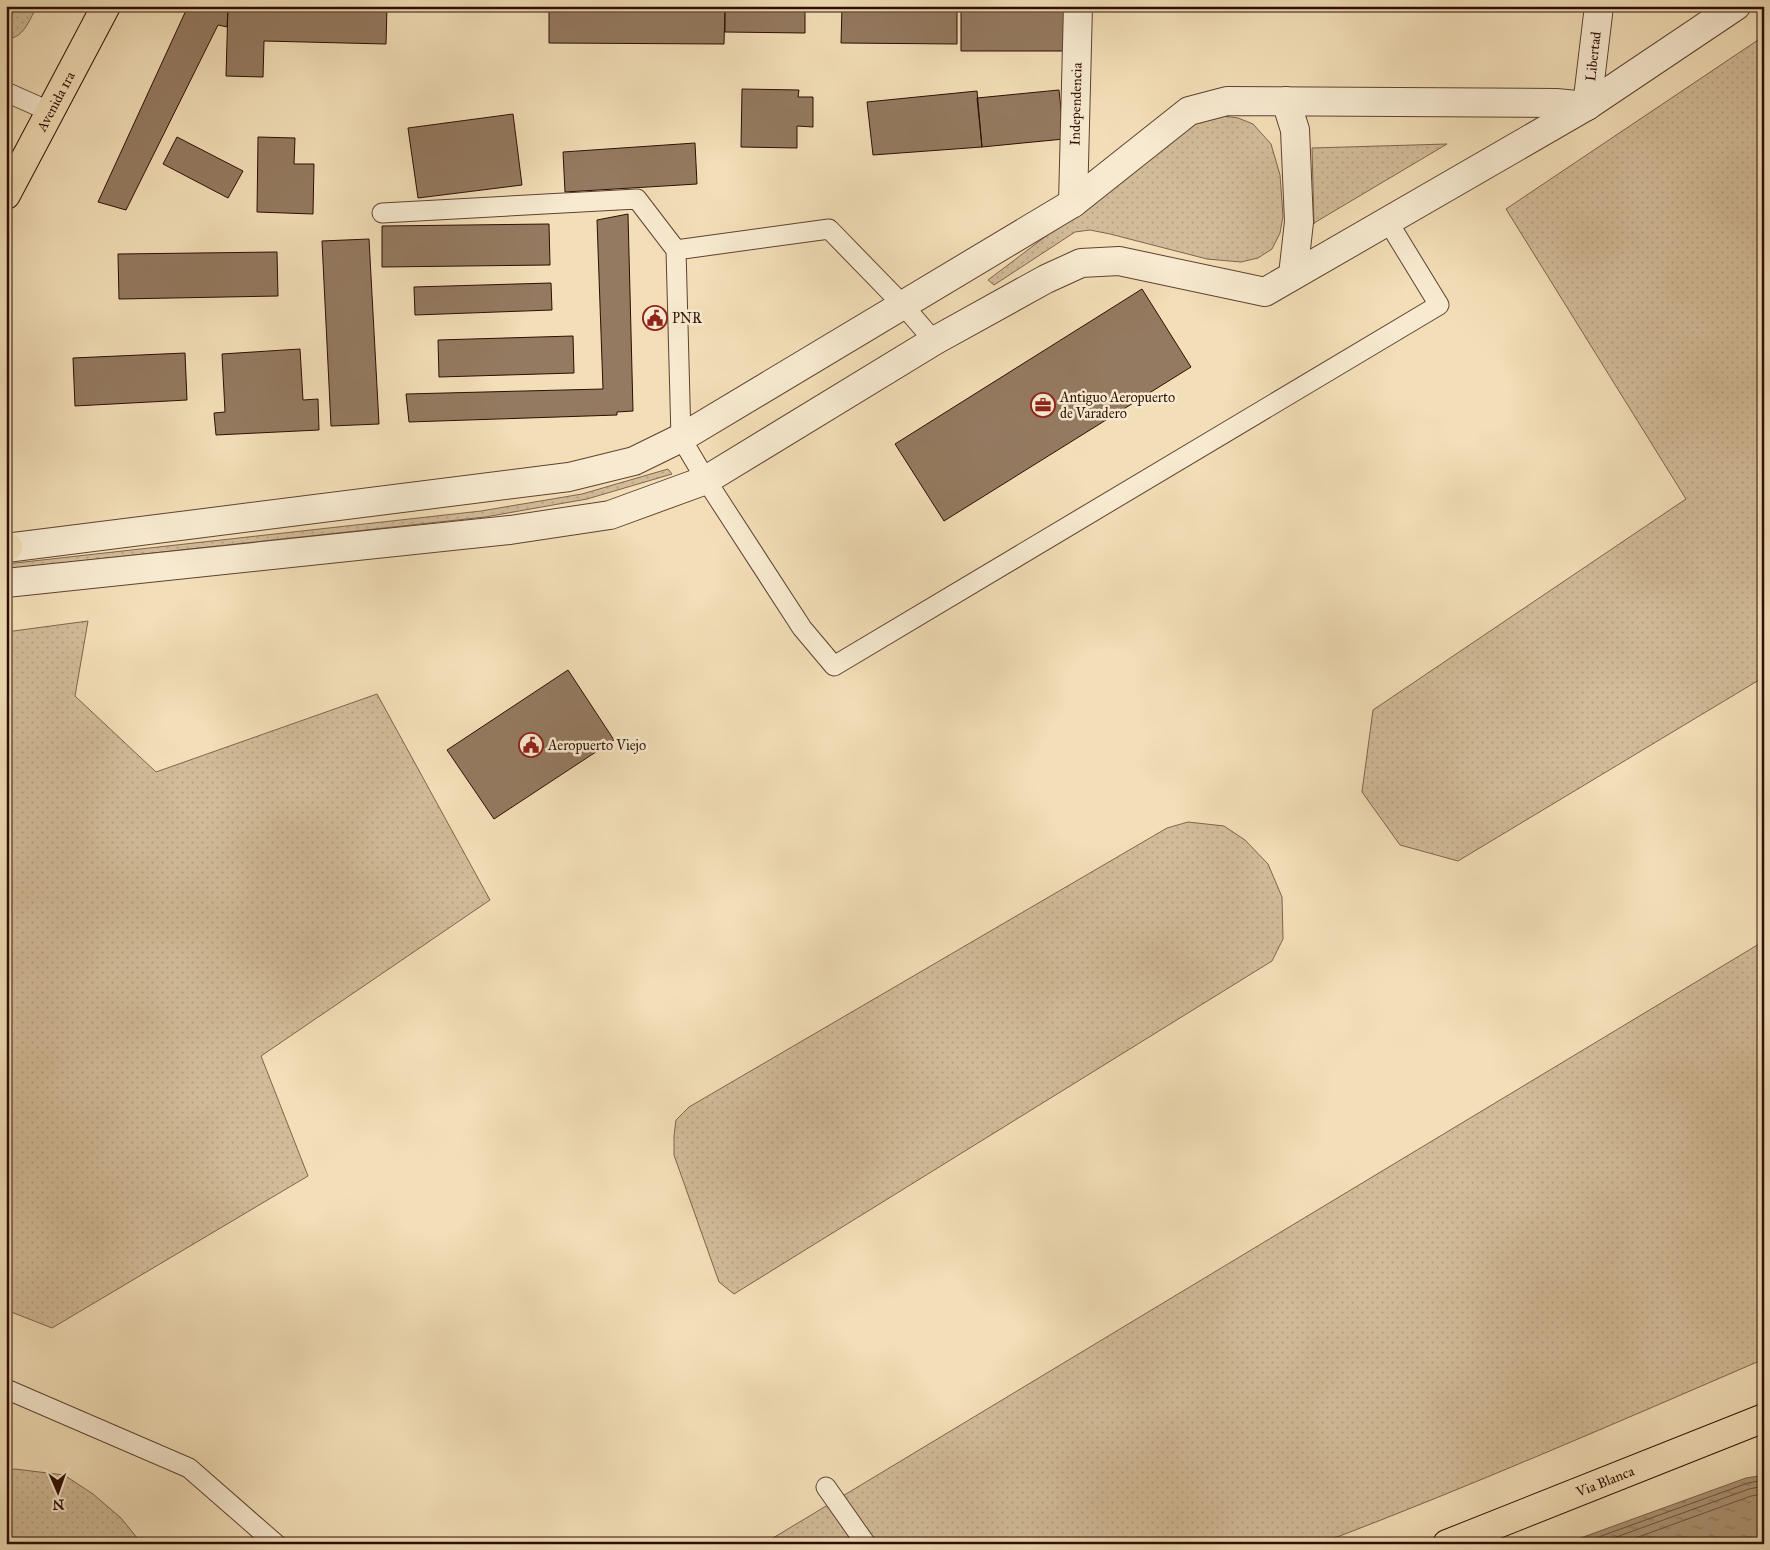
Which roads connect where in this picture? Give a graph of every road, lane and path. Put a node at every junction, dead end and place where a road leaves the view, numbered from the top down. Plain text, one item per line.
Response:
1 (106, 6) edge
2 (1078, 6) edge
3 (1599, 6) edge
4 (1736, 6) edge
5 (6, 92) edge
6 (1286, 102) junction
7 (1587, 106) junction
8 (51, 112) junction
9 (6, 195) edge
10 (1073, 203) junction
11 (382, 214) dead end
12 (1387, 220) junction
13 (676, 250) junction
14 (1293, 275) junction
15 (903, 305) junction
16 (934, 341) junction
17 (681, 438) junction
18 (706, 480) junction
19 (7, 547) edge
20 (6, 583) edge
21 (6, 1389) edge
22 (1764, 1418) edge
23 (826, 1487) dead end
24 (276, 1544) edge
25 (866, 1544) edge
26 (1447, 1544) edge

1 - 8 highway, Avenida 1ra
2 - 10 street, Independencia
3 - 7 street, Libertad
4 - 7 street
5 - 8 lane
6 - 7 street
6 - 10 street
6 - 14 street
7 - 12 street
8 - 9 highway, Avenida 1ra
10 - 15 street
11 - 13 lane
12 - 14 street
12 - 18 lane
13 - 15 lane
13 - 17 lane
14 - 16 street
15 - 16 lane
15 - 17 street
16 - 18 street
17 - 18 lane
17 - 19 street
18 - 20 street
21 - 24 lane
22 - 26 highway, Via Blanca
23 - 25 lane

